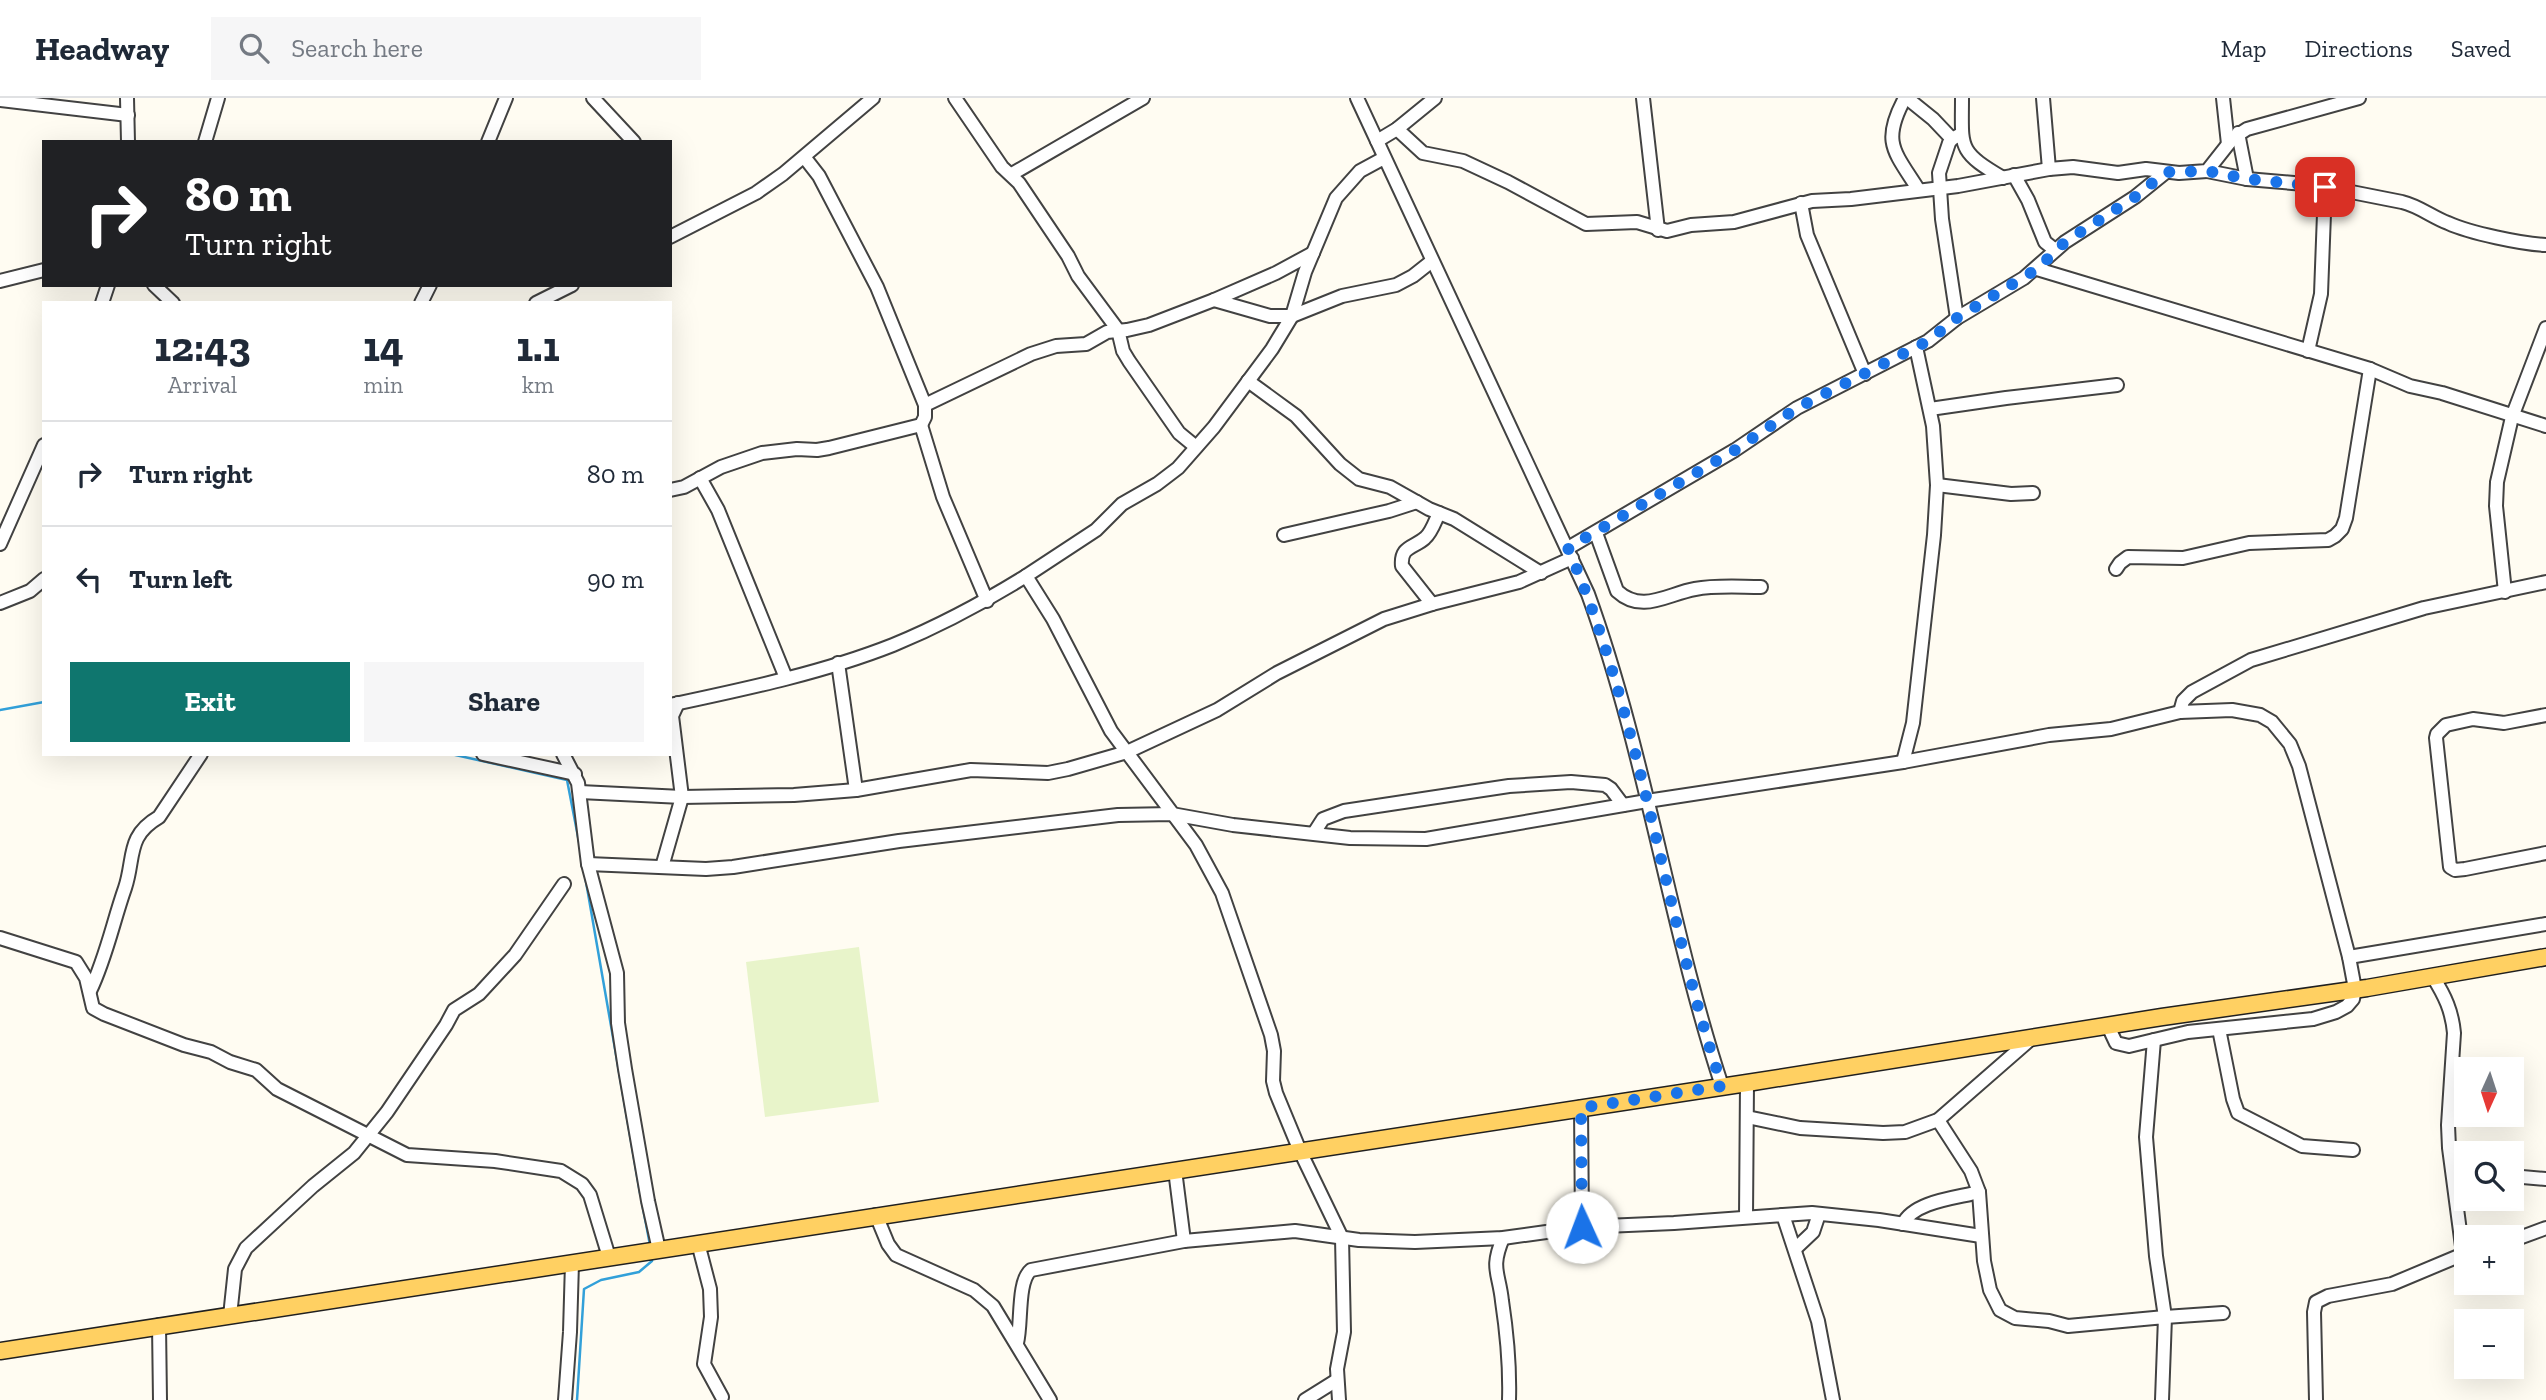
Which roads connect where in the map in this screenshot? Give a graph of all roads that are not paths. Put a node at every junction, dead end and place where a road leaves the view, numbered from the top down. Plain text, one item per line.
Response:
1 (127, 98) edge
2 (218, 98) edge
3 (506, 98) edge
4 (593, 98) edge
5 (873, 98) edge
6 (955, 98) edge
7 (1143, 98) edge
8 (1357, 98) edge
9 (1435, 98) edge
10 (1643, 98) edge
11 (1906, 98) edge
12 (1962, 98) edge
13 (2043, 98) edge
14 (2223, 98) edge
15 (2359, 98) edge
16 (0, 100) edge
17 (128, 115) junction
18 (1397, 130) junction
19 (2238, 133) junction
20 (1956, 136) junction
21 (128, 140) edge
22 (206, 140) edge
23 (489, 140) edge
24 (632, 140) edge
25 (1377, 141) junction
26 (2228, 144) junction
27 (805, 158) junction
28 (1384, 158) junction
29 (2049, 169) junction
30 (2207, 171) junction
31 (2166, 172) junction
32 (1012, 174) junction
33 (2008, 176) junction
34 (2247, 179) junction
35 (1940, 187) junction
36 (2325, 187) junction
37 (1918, 189) junction
38 (1801, 203) junction
39 (1658, 230) junction
40 (672, 232) edge
41 (2546, 245) edge
42 (2055, 250) junction
43 (1313, 253) junction
44 (1432, 261) junction
45 (2037, 269) junction
46 (42, 270) edge
47 (0, 281) edge
48 (156, 287) edge
49 (568, 287) edge
50 (1214, 300) junction
51 (171, 301) edge
52 (540, 301) edge
53 (1292, 316) junction
54 (1957, 318) junction
55 (2546, 328) edge
56 (1118, 330) junction
57 (1916, 347) junction
58 (2308, 351) junction
59 (2370, 369) junction
60 (1865, 374) junction
61 (1248, 381) junction
62 (2117, 385) dead end
63 (925, 405) junction
64 (1930, 409) junction
65 (2512, 416) junction
66 (921, 425) junction
67 (2546, 426) edge
68 (1196, 447) junction
69 (42, 450) edge
70 (700, 478) junction
71 (1937, 485) junction
72 (672, 490) edge
73 (2033, 493) dead end
74 (1417, 502) junction
75 (1440, 513) junction
76 (1596, 533) junction
77 (1284, 535) dead end
78 (0, 544) edge
79 (1570, 553) junction
80 (2116, 569) dead end
81 (1541, 572) junction
82 (1026, 576) junction
83 (42, 581) edge
84 (2546, 582) edge
85 (1761, 587) dead end
86 (2505, 592) junction
87 (987, 601) junction
88 (0, 603) edge
89 (1432, 604) junction
90 (838, 663) junction
91 (786, 678) junction
92 (674, 704) edge
93 (2180, 712) junction
94 (2546, 715) edge
95 (1127, 752) junction
96 (200, 756) edge
97 (493, 756) edge
98 (564, 756) edge
99 (1903, 762) junction
100 (575, 774) junction
101 (856, 790) junction
102 (580, 792) junction
103 (682, 797) junction
104 (1647, 801) junction
105 (1623, 805) junction
106 (1172, 814) junction
107 (1314, 832) junction
108 (2546, 853) edge
109 (588, 864) junction
110 (662, 867) junction
111 (564, 884) dead end
112 (2546, 924) edge
113 (0, 938) edge
114 (2349, 957) junction
115 (2546, 957) edge
116 (2433, 977) junction
117 (2356, 989) junction
118 (90, 991) junction
119 (2108, 1026) junction
120 (2219, 1030) junction
121 (2032, 1038) junction
122 (2154, 1040) junction
123 (1747, 1083) junction
124 (1722, 1086) junction
125 (1581, 1108) junction
126 (1747, 1117) junction
127 (1938, 1120) junction
128 (367, 1137) junction
129 (2353, 1150) dead end
130 (2454, 1151) edge
131 (1300, 1152) junction
132 (1175, 1170) junction
133 (2524, 1177) edge
134 (2546, 1179) edge
135 (1979, 1192) junction
136 (1819, 1214) junction
137 (876, 1215) junction
138 (1783, 1215) junction
139 (1746, 1217) junction
140 (1903, 1224) junction
141 (1582, 1227) junction
142 (2546, 1228) edge
143 (1981, 1236) junction
144 (2524, 1236) edge
145 (1342, 1238) junction
146 (1503, 1238) junction
147 (1184, 1241) junction
148 (698, 1243) junction
149 (1795, 1249) junction
150 (659, 1250) junction
151 (609, 1257) junction
152 (2454, 1258) edge
153 (572, 1263) junction
154 (2223, 1312) dead end
155 (230, 1316) junction
156 (2165, 1317) junction
157 (159, 1325) junction
158 (1017, 1343) junction
159 (0, 1351) edge
160 (1337, 1380) junction
161 (722, 1397) dead end
162 (160, 1400) edge
163 (565, 1400) edge
164 (1050, 1400) edge
165 (1305, 1400) edge
166 (1339, 1400) edge
167 (1508, 1400) edge
168 (1833, 1400) edge
169 (2162, 1400) edge
170 (2316, 1400) edge

1 - 17 street
2 - 22 street
3 - 23 street
4 - 24 street
5 - 27 street
6 - 32 street
7 - 32 street
8 - 25 street
9 - 18 street
10 - 39 street
11 - 20 street
11 - 37 street
12 - 20 street
13 - 29 street
14 - 26 street
15 - 19 street
16 - 17 street
17 - 21 street
18 - 25 street
18 - 39 street
19 - 26 street
19 - 34 street
20 - 33 street
20 - 35 street
25 - 28 street
26 - 30 street
27 - 40 street
27 - 63 street
28 - 43 street
28 - 44 street
29 - 31 street
29 - 33 street
30 - 31 street
30 - 34 street
31 - 42 street
32 - 56 street
33 - 35 street
33 - 42 street
34 - 36 street
35 - 37 street
35 - 54 street
36 - 41 street
36 - 58 street
37 - 38 street
38 - 39 street
38 - 60 street
42 - 45 street
43 - 50 street
43 - 53 street
44 - 53 street
44 - 79 street
45 - 54 street
45 - 58 street
46 - 47 street
48 - 51 street
49 - 52 street
50 - 53 street
50 - 56 street
53 - 61 street
54 - 57 street
55 - 65 street
56 - 63 street
56 - 68 street
57 - 60 street
57 - 64 street
58 - 59 street
59 - 65 street
59 - 80 street
60 - 76 street
61 - 68 street
61 - 74 street
62 - 64 street
63 - 66 street
64 - 71 street
65 - 67 street
65 - 86 street
66 - 70 street
66 - 87 street
68 - 82 street
69 - 78 street
70 - 72 street
70 - 91 street
71 - 73 street
71 - 99 street
74 - 75 street
74 - 77 street
75 - 81 street
75 - 89 street
76 - 79 street
76 - 85 street
79 - 81 street
79 - 104 street
81 - 89 street
82 - 87 street
82 - 95 street
83 - 88 street
84 - 86 street
86 - 93 street
87 - 90 street
89 - 95 street
90 - 91 street
90 - 101 street
91 - 92 street
92 - 103 street
93 - 99 street
93 - 114 street
94 - 108 street
95 - 101 street
95 - 106 street
96 - 118 street
97 - 100 street
98 - 100 street
99 - 104 street
100 - 102 street
101 - 103 street
102 - 103 street
102 - 109 street
103 - 110 street
104 - 105 street
104 - 124 street
105 - 107 street
105 - 107 street
106 - 107 street
106 - 110 street
106 - 131 street
109 - 110 street
109 - 150 street
111 - 128 street
112 - 114 street
113 - 118 street
114 - 117 street
115 - 116 main road
116 - 117 main road
116 - 130 street
117 - 119 main road
117 - 120 street
118 - 128 street
119 - 121 main road
119 - 122 street
120 - 122 street
120 - 129 street
121 - 123 main road
121 - 127 street
122 - 156 street
123 - 124 main road
123 - 126 street
124 - 125 main road
125 - 131 main road
125 - 141 street
126 - 127 street
126 - 139 street
127 - 135 street
128 - 151 street
128 - 155 street
131 - 132 main road
131 - 145 street
132 - 137 main road
132 - 147 street
133 - 134 street
135 - 140 street
135 - 143 street
136 - 138 street
136 - 140 street
136 - 149 street
137 - 148 main road
137 - 158 street
138 - 139 street
138 - 149 street
139 - 141 street
140 - 143 street
141 - 146 street
142 - 144 street
143 - 156 street
145 - 146 street
145 - 147 street
145 - 160 street
146 - 167 street
147 - 158 street
148 - 150 main road
148 - 161 street
149 - 168 street
150 - 151 main road
151 - 153 main road
152 - 170 street
153 - 155 main road
153 - 163 street
154 - 156 street
155 - 157 main road
156 - 169 street
157 - 159 main road
157 - 162 street
158 - 164 street
160 - 165 street
160 - 166 street

